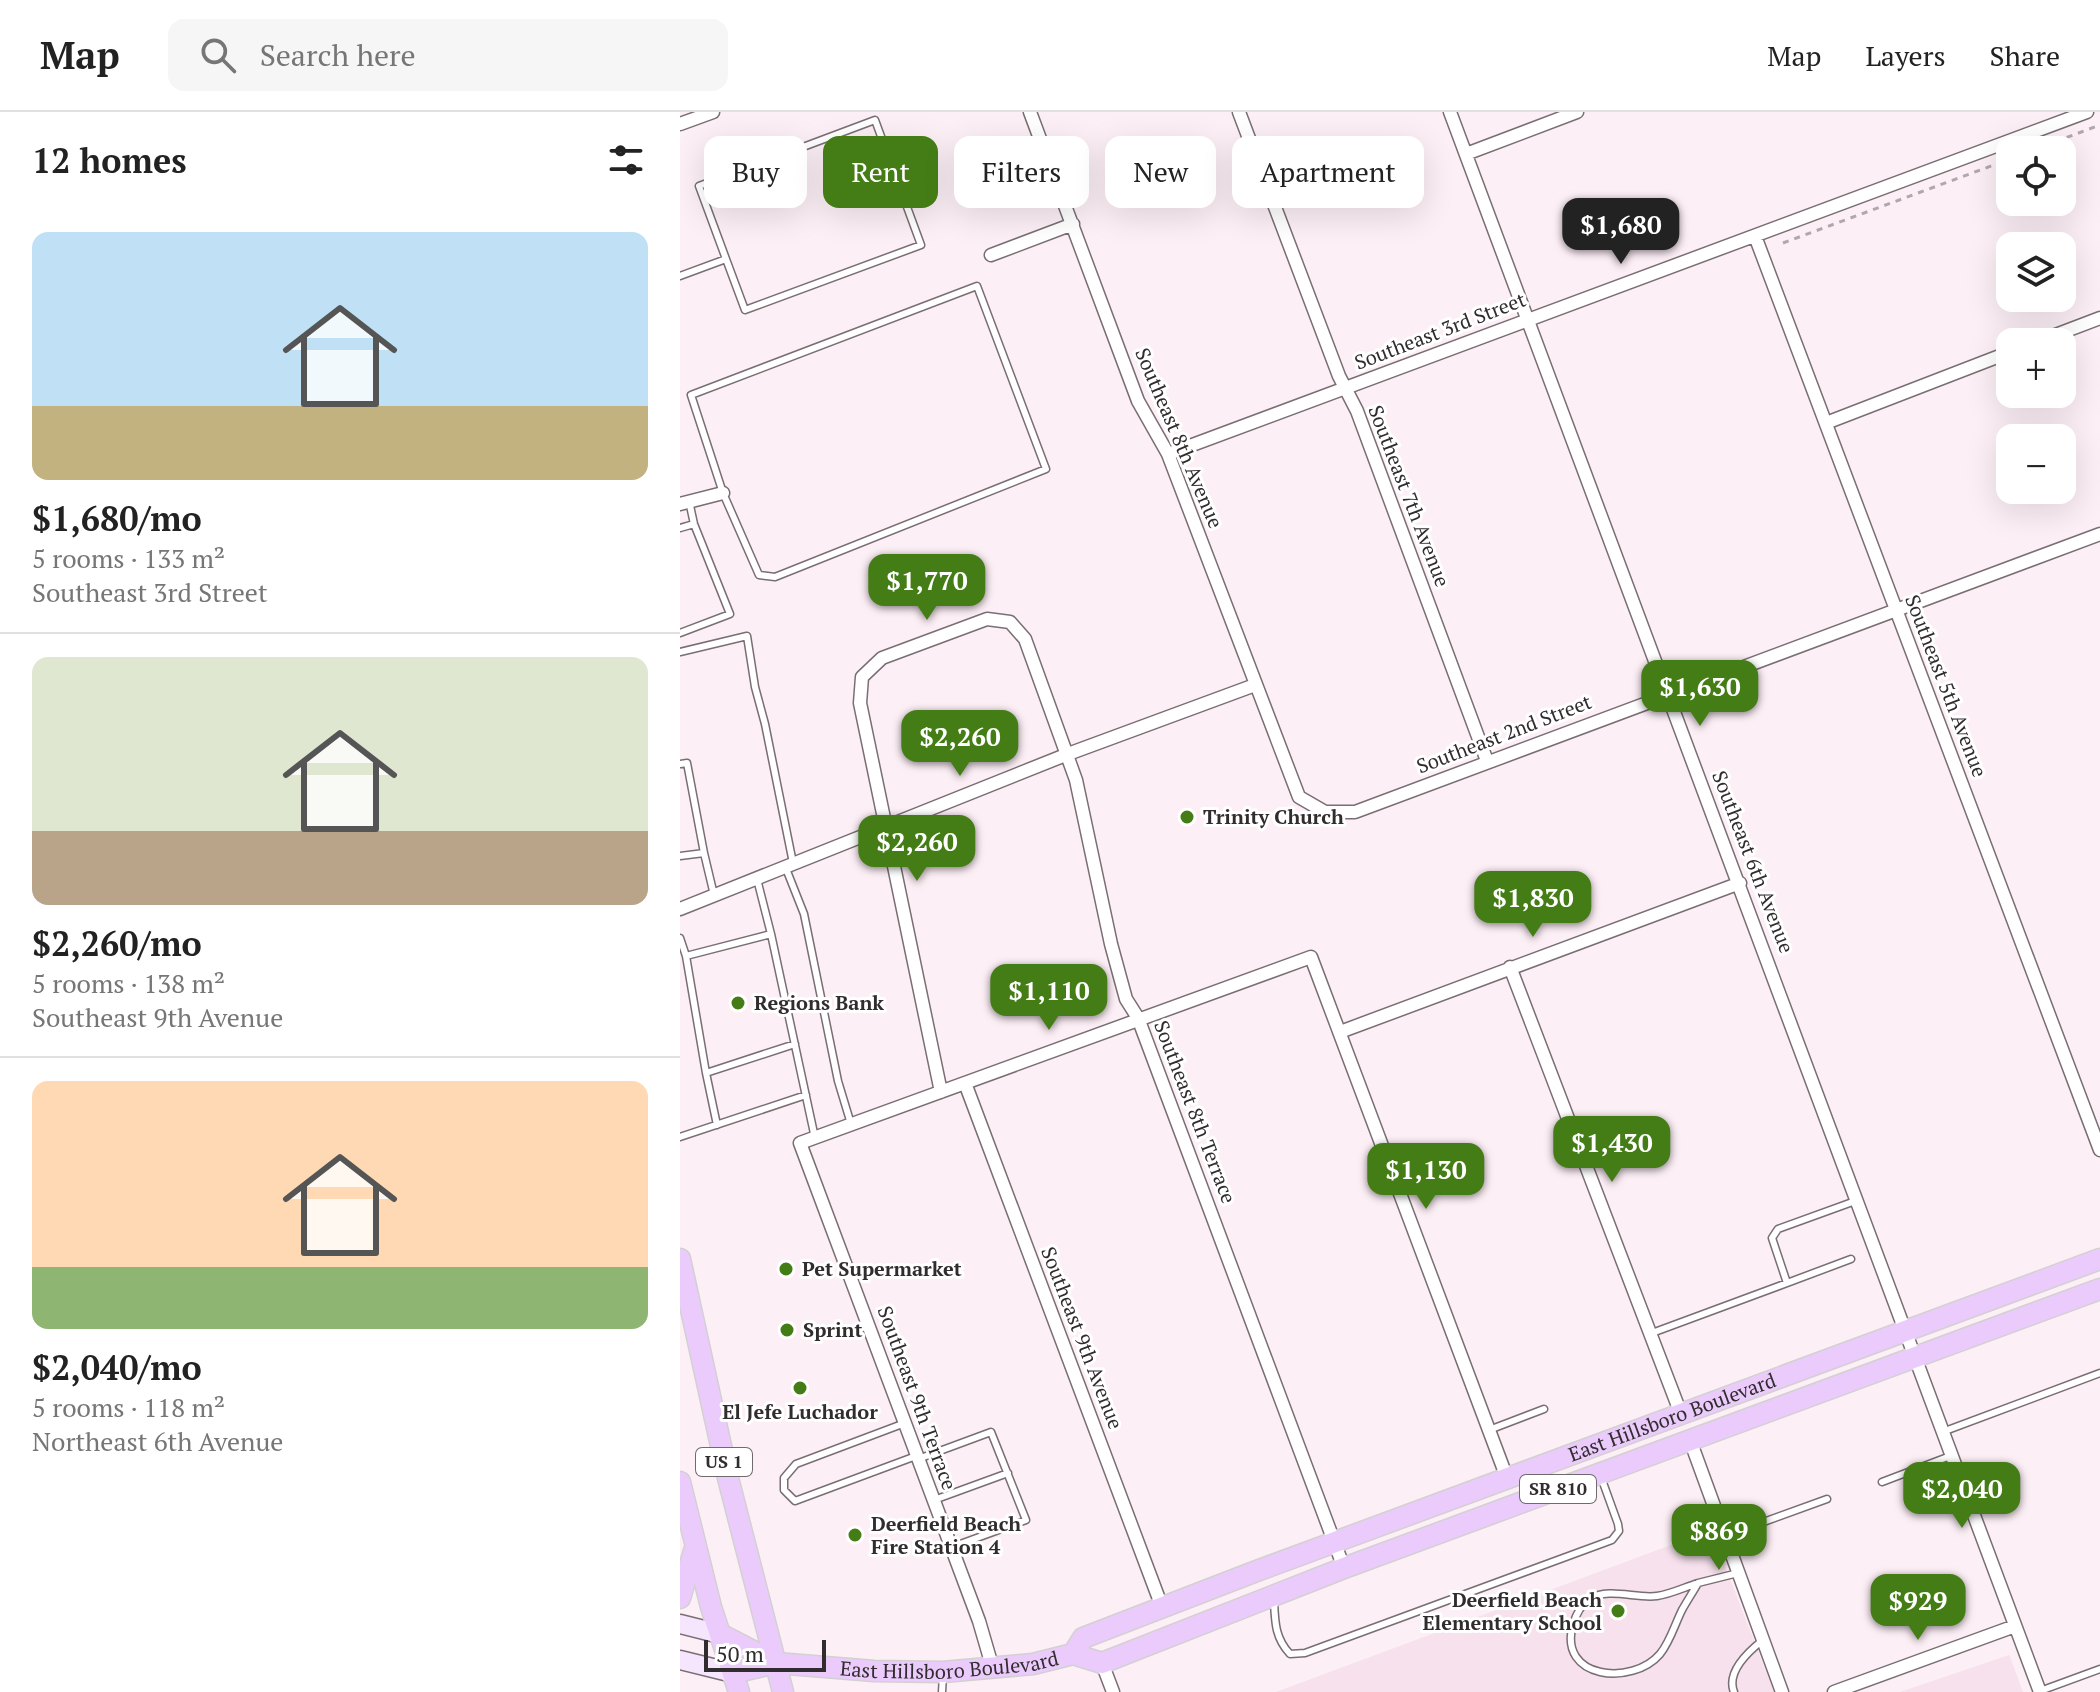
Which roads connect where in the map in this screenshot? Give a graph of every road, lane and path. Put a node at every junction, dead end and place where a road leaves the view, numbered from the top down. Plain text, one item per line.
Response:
1 (713, 112) edge
2 (1030, 112) edge
3 (1239, 112) edge
4 (1450, 112) edge
5 (1577, 112) edge
6 (2087, 112) edge
7 (680, 124) edge
8 (2100, 125) edge
9 (2071, 136) edge
10 (1466, 154) junction
11 (1996, 164) edge
12 (1073, 224) junction
13 (1755, 236) junction
14 (1783, 243) dead end
15 (991, 255) dead end
16 (726, 259) junction
17 (680, 276) edge
18 (2100, 318) edge
19 (1529, 319) junction
20 (2074, 328) edge
21 (1996, 357) edge
22 (1347, 388) junction
23 (1826, 423) junction
24 (1168, 454) junction
25 (723, 493) junction
26 (685, 502) edge
27 (694, 524) junction
28 (680, 528) edge
29 (2100, 534) edge
30 (1896, 610) junction
31 (680, 633) edge
32 (680, 652) edge
33 (1255, 685) junction
34 (1668, 694) junction
35 (1068, 754) junction
36 (1487, 761) junction
37 (680, 764) edge
38 (1325, 812) joint
39 (888, 827) junction
40 (704, 853) junction
41 (680, 856) edge
42 (789, 865) junction
43 (756, 877) junction
44 (1740, 883) junction
45 (714, 895) junction
46 (680, 909) edge
47 (771, 934) junction
48 (680, 938) edge
49 (686, 956) junction
50 (1510, 967) junction
51 (1138, 1018) junction
52 (1340, 1032) junction
53 (795, 1044) junction
54 (706, 1073) junction
55 (965, 1083) junction
56 (941, 1092) junction
57 (806, 1095) junction
58 (851, 1124) junction
59 (717, 1125) junction
60 (680, 1137) edge
61 (815, 1138) junction
62 (2100, 1150) edge
63 (1858, 1200) junction
64 (680, 1259) edge
65 (1851, 1259) dead end
66 (2100, 1259) edge
67 (1787, 1283) junction
68 (2100, 1289) edge
69 (1906, 1330) junction
70 (1650, 1333) junction
71 (1916, 1356) junction
72 (2100, 1373) edge
73 (1544, 1409) dead end
74 (1681, 1414) junction
75 (905, 1423) junction
76 (1489, 1430) junction
77 (1945, 1431) junction
78 (1622, 1436) junction
79 (1690, 1440) junction
80 (1953, 1455) junction
81 (917, 1457) junction
82 (1008, 1473) junction
83 (1600, 1473) junction
84 (1507, 1478) junction
85 (680, 1482) edge
86 (1882, 1482) dead end
87 (1827, 1499) dead end
88 (934, 1500) junction
89 (1725, 1536) junction
90 (1334, 1542) junction
91 (695, 1547) junction
92 (951, 1547) junction
93 (1344, 1568) junction
94 (1738, 1573) junction
95 (1698, 1583) junction
96 (1274, 1595) junction
97 (680, 1598) edge
98 (1162, 1607) junction
99 (680, 1624) edge
100 (2015, 1626) junction
101 (720, 1634) junction
102 (1763, 1640) junction
103 (1073, 1654) junction
104 (680, 1660) edge
105 (776, 1663) junction
106 (1102, 1663) junction
107 (993, 1669) junction
108 (2100, 1669) edge
109 (736, 1682) edge
110 (942, 1682) edge
111 (1858, 1688) edge
112 (783, 1692) edge
113 (1113, 1692) edge
114 (1734, 1692) edge
115 (1782, 1692) edge
116 (1834, 1692) edge
117 (2040, 1692) edge

1 - 7 street
2 - 12 street, Southeast 8th Avenue
3 - 22 street, Southeast 7th Avenue
4 - 10 street, Southeast 6th Avenue
5 - 10 street
6 - 13 street, Southeast 3rd Street
8 - 9 path
10 - 19 street, Southeast 6th Avenue
11 - 14 path
12 - 15 street
12 - 24 street, Southeast 8th Avenue
13 - 19 street, Southeast 3rd Street
13 - 23 street, Southeast 5th Avenue
16 - 16 lane
16 - 17 lane
18 - 20 street
19 - 22 street, Southeast 3rd Street
19 - 34 street, Southeast 6th Avenue
21 - 23 street
22 - 24 street, Southeast 3rd Street
22 - 36 street, Southeast 7th Avenue
23 - 30 street, Southeast 5th Avenue
24 - 33 street, Southeast 8th Avenue
25 - 25 lane
25 - 26 street
26 - 27 lane
27 - 28 lane
27 - 31 lane
29 - 30 street, Southeast 2nd Street
30 - 34 street, Southeast 2nd Street
30 - 62 street, Southeast 5th Avenue
32 - 42 lane
33 - 35 street
33 - 38 street, Southeast 8th Avenue
34 - 36 street, Southeast 2nd Street
34 - 44 street, Southeast 6th Avenue
35 - 39 street
35 - 39 street, Southeast 8th Terrace
35 - 51 street, Southeast 8th Terrace
36 - 38 street, Southeast 2nd Street
37 - 40 lane
39 - 42 street
39 - 56 street
40 - 41 lane
40 - 45 lane
42 - 43 street
42 - 58 lane
43 - 45 street
43 - 47 lane
44 - 50 street
44 - 63 street, Southeast 6th Avenue
45 - 46 street
47 - 49 lane
47 - 53 lane
48 - 49 lane
49 - 54 lane
50 - 52 street
50 - 70 street
51 - 52 street
51 - 55 street
51 - 90 street, Southeast 8th Terrace
52 - 76 street
53 - 54 lane
53 - 57 lane
54 - 59 lane
55 - 56 street
55 - 98 street, Southeast 9th Avenue
56 - 58 street
57 - 59 lane
57 - 61 lane
58 - 61 street
59 - 60 lane
61 - 75 street, Southeast 9th Terrace
63 - 67 lane
63 - 69 street, Southeast 6th Avenue
64 - 105 main road, US 1
65 - 67 lane
66 - 69 main road, East Hillsboro Boulevard / SR 810
67 - 70 lane
68 - 71 main road, East Hillsboro Boulevard / SR 810
69 - 71 street, Southeast 6th Avenue
69 - 74 main road, East Hillsboro Boulevard / SR 810
70 - 74 street
71 - 77 street, Southeast 6th Avenue
71 - 79 main road, East Hillsboro Boulevard / SR 810
72 - 77 lane
73 - 76 lane
74 - 78 main road, East Hillsboro Boulevard / SR 810
75 - 81 street, Southeast 9th Terrace
75 - 81 lane
76 - 84 street
77 - 80 street, Southeast 6th Avenue
78 - 83 main road
78 - 84 main road, East Hillsboro Boulevard / SR 810
79 - 83 main road, East Hillsboro Boulevard / SR 810
79 - 89 street
80 - 86 lane
80 - 100 street, Southeast 6th Avenue
81 - 82 lane
81 - 88 street, Southeast 9th Terrace
82 - 88 lane
82 - 92 lane
83 - 93 main road, East Hillsboro Boulevard / SR 810
83 - 96 lane
84 - 90 main road, East Hillsboro Boulevard / SR 810
85 - 91 main road, US 1
87 - 89 lane
88 - 92 street, Southeast 9th Terrace
89 - 94 street
90 - 93 street, Southeast 8th Terrace
90 - 98 main road, East Hillsboro Boulevard / SR 810
91 - 97 main road
91 - 101 main road, US 1
92 - 107 street, Southeast 9th Terrace
93 - 96 main road, East Hillsboro Boulevard / SR 810
94 - 95 lane
94 - 102 street
95 - 95 lane
96 - 106 main road, East Hillsboro Boulevard / SR 810
98 - 103 main road, East Hillsboro Boulevard / SR 810
99 - 101 main road, East Hillsboro Boulevard / SR 810
100 - 111 street
100 - 117 street, Southeast 6th Avenue
101 - 105 main road, East Hillsboro Boulevard / SR 810
101 - 109 main road, US 1
102 - 114 lane
102 - 115 street
103 - 106 main road, East Hillsboro Boulevard / SR 810
103 - 107 main road, East Hillsboro Boulevard / SR 810
104 - 109 main road, East Hillsboro Boulevard / SR 810
105 - 109 main road, East Hillsboro Boulevard / SR 810
105 - 110 main road, East Hillsboro Boulevard / SR 810
105 - 112 main road, US 1
106 - 113 street
107 - 110 main road, East Hillsboro Boulevard / SR 810
108 - 117 lane
111 - 116 street

